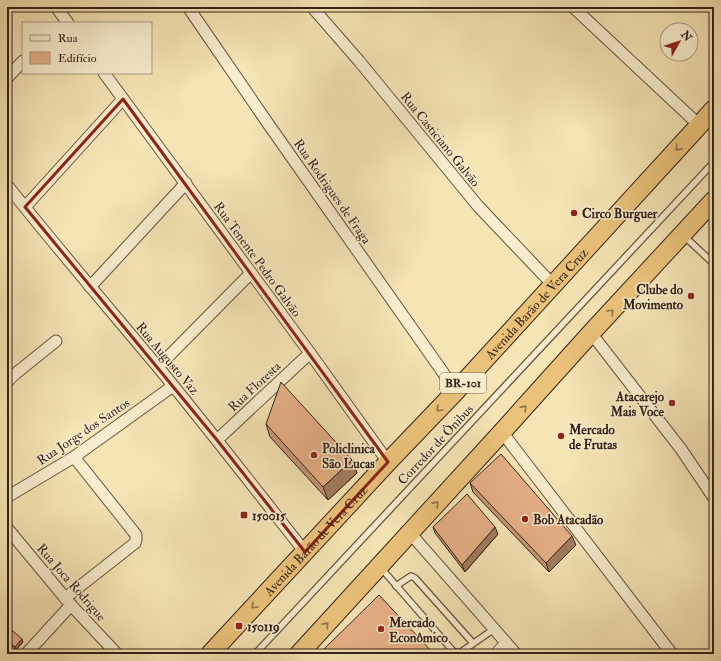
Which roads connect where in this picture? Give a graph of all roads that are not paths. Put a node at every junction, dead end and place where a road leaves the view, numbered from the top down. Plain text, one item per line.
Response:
1 (56, 7) edge
2 (188, 7) edge
3 (312, 7) edge
4 (573, 7) edge
5 (64, 21) edge
6 (22, 62) edge
7 (105, 74) edge
8 (7, 78) edge
9 (123, 99) junction
10 (714, 109) edge
11 (699, 125) junction
12 (714, 162) edge
13 (186, 183) junction
14 (7, 185) edge
15 (714, 200) edge
16 (25, 208) junction
17 (682, 234) junction
18 (714, 264) edge
19 (251, 273) junction
20 (553, 285) junction
21 (90, 287) junction
22 (591, 333) junction
23 (56, 341) dead end
24 (310, 353) junction
25 (158, 367) junction
26 (7, 382) edge
27 (173, 386) junction
28 (456, 391) junction
29 (502, 432) junction
30 (217, 440) junction
31 (74, 457) junction
32 (388, 462) junction
33 (7, 497) edge
34 (714, 498) edge
35 (8, 531) edge
36 (410, 533) junction
37 (305, 552) junction
38 (380, 566) junction
39 (396, 586) junction
40 (68, 602) junction
41 (494, 629) junction
42 (473, 643) junction
43 (506, 643) junction
44 (26, 654) edge
45 (117, 654) edge
46 (210, 654) edge
47 (255, 654) edge
48 (300, 654) edge
49 (496, 654) edge
50 (516, 654) edge
51 (672, 654) edge

1 - 5 street
2 - 28 street, Rua Rodrigues de Fraga
3 - 20 street, Rua Casticiano Galvão
4 - 11 street
6 - 8 street
7 - 9 street, Rua Tenente Pedro Galvão
9 - 13 street, Rua Tenente Pedro Galvão
9 - 16 street
10 - 11 highway, Avenida Barão de Vera Cruz / BR-101
11 -> 20 highway, Avenida Barão de Vera Cruz / BR-101
12 - 47 lane, Corredor de Ônibus
13 - 19 street, Rua Tenente Pedro Galvão
13 - 21 street
14 - 16 street, Rua Augusto Vaz
15 - 17 highway
16 - 21 street, Rua Augusto Vaz
17 - 18 lane
22 -> 17 highway
19 - 24 street, Rua Tenente Pedro Galvão
19 - 25 street
20 - 28 highway, Avenida Barão de Vera Cruz / BR-101
21 - 25 street, Rua Augusto Vaz
29 -> 22 highway
22 - 34 street
23 - 26 street
24 - 30 street, Rua Floresta
24 - 32 street, Rua Tenente Pedro Galvão
25 - 27 street, Rua Augusto Vaz
27 - 30 street, Rua Augusto Vaz
27 - 31 street, Rua Jorge dos Santos
28 -> 32 highway, Avenida Barão de Vera Cruz / BR-101
36 -> 29 highway
29 - 51 street
30 - 37 street, Rua Augusto Vaz
31 - 33 street, Rua Jorge dos Santos
31 - 40 street
32 - 37 highway, Avenida Barão de Vera Cruz / BR-101
35 - 40 street, Rua Joca Rodrigue
36 - 38 highway
36 - 41 street
37 -> 46 highway, Avenida Barão de Vera Cruz / BR-101
38 - 39 lane
48 -> 38 highway
39 - 42 lane
39 - 42 lane
40 - 44 street
40 - 45 street, Rua Joca Rodrigue
41 - 42 lane
41 - 43 street
43 - 49 street
43 - 50 street

